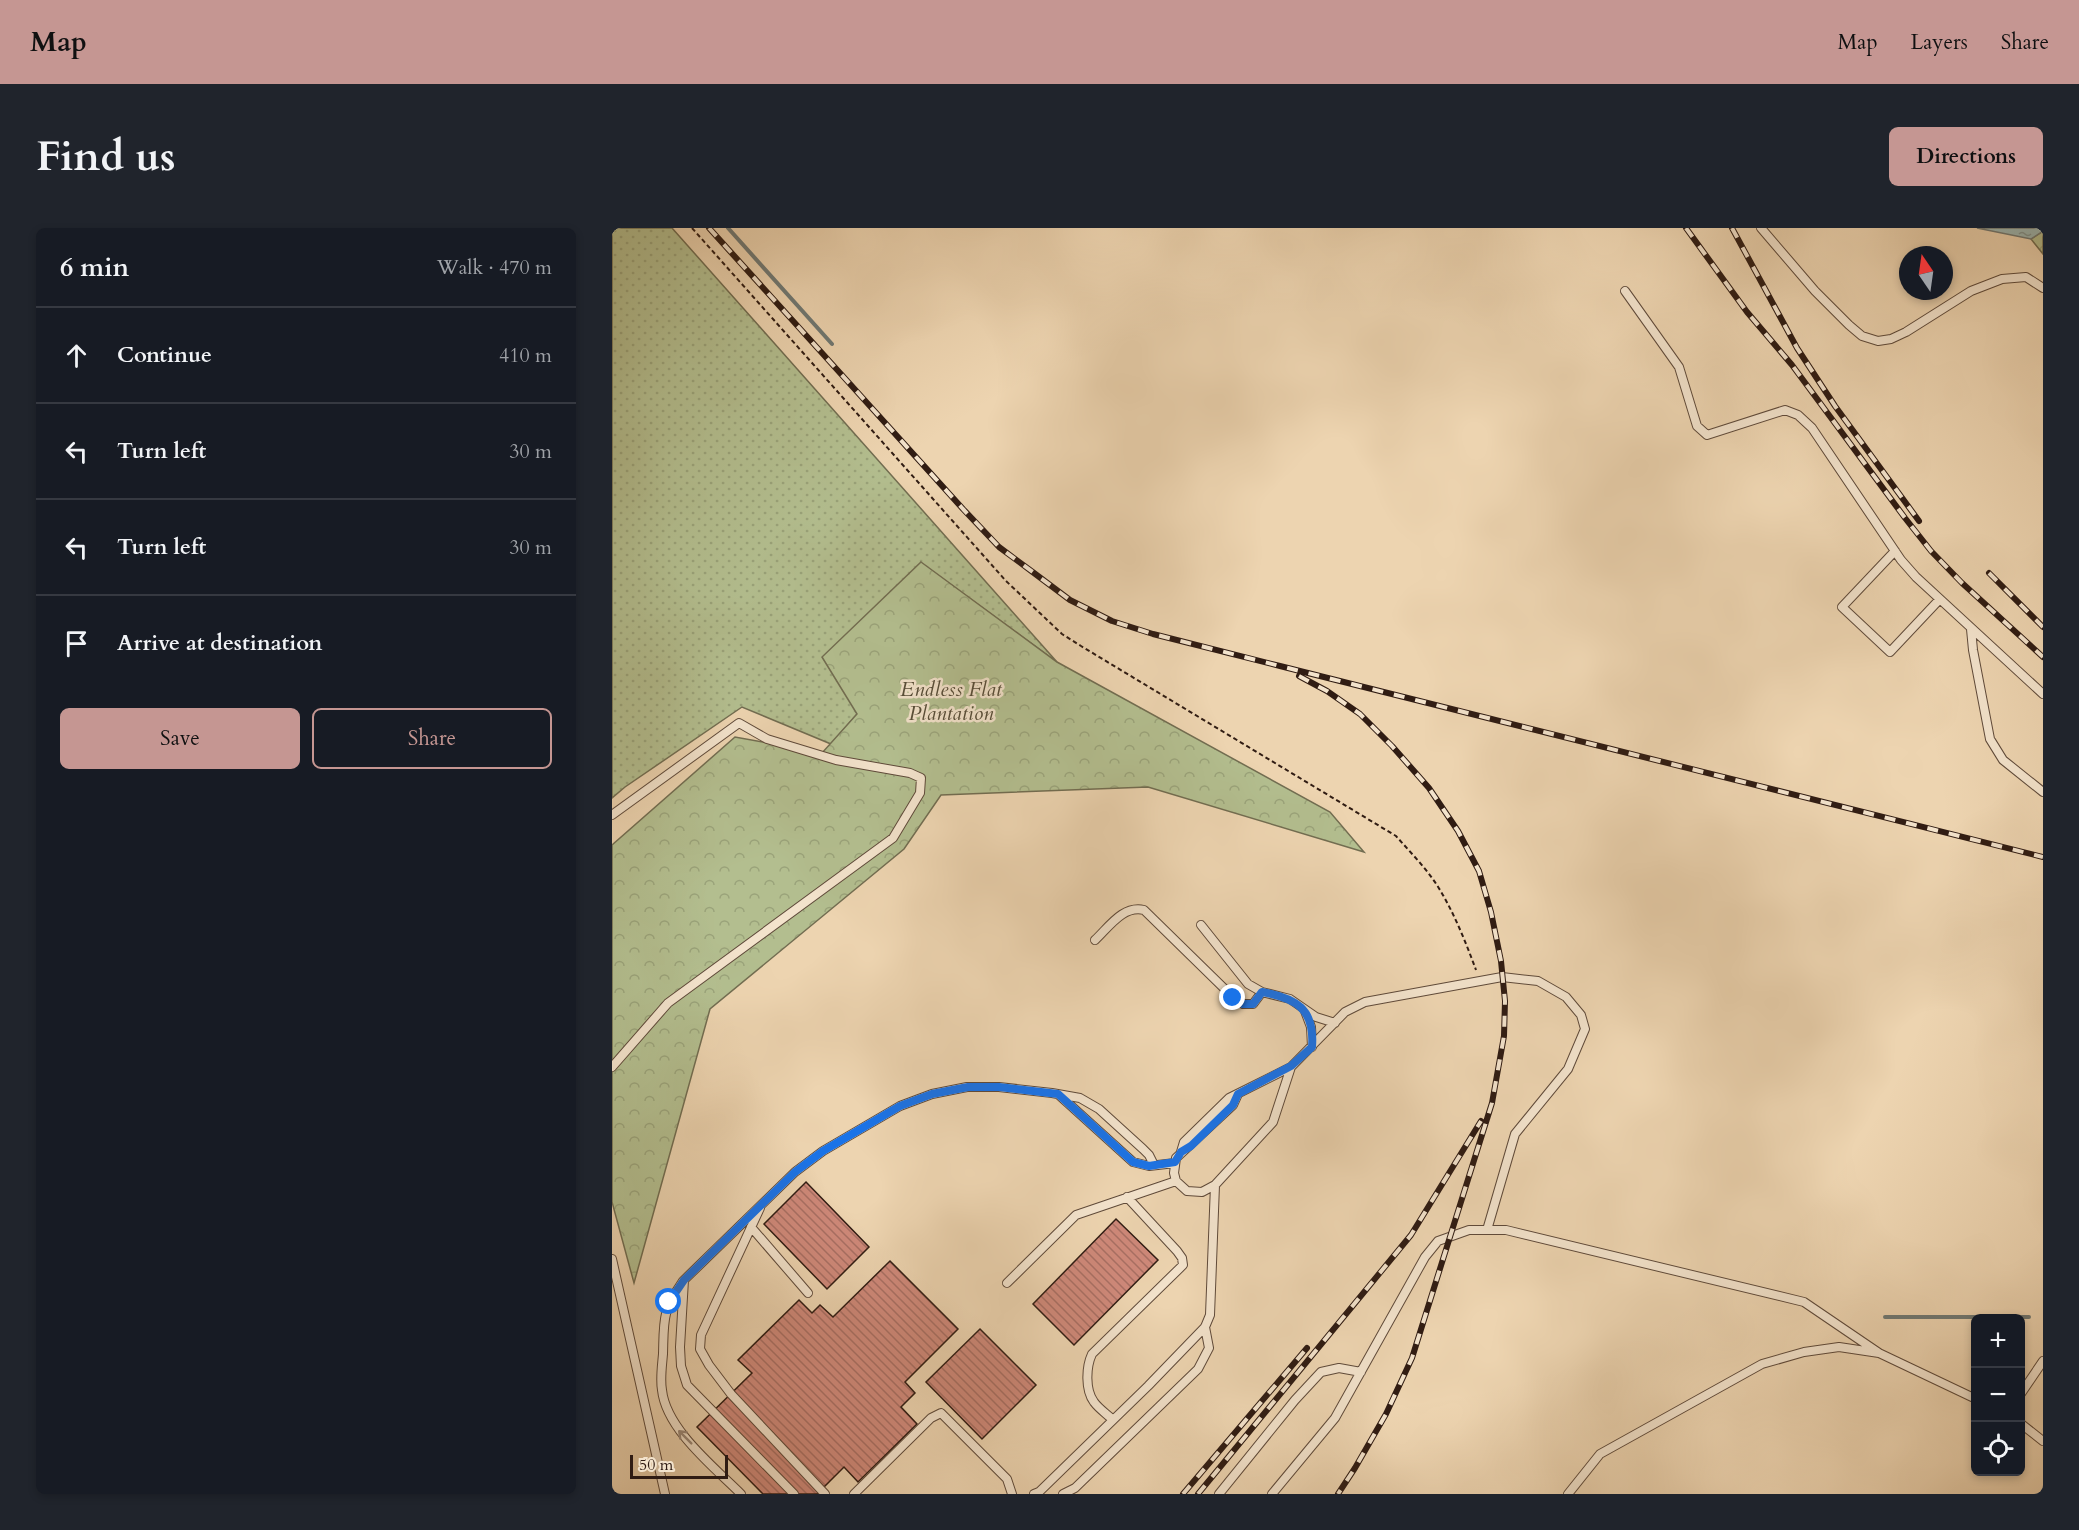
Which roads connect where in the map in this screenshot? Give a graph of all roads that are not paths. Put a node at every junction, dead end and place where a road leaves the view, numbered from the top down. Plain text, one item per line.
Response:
1 (1761, 228) edge
2 (2043, 288) edge
3 (1625, 291) dead end
4 (1895, 551) junction
5 (1939, 600) junction
6 (1971, 629) junction
7 (2043, 694) edge
8 (2043, 792) edge
9 (612, 815) edge
10 (1201, 925) dead end
11 (1095, 940) dead end
12 (1262, 992) junction
13 (1305, 1010) junction
14 (1335, 1023) junction
15 (1312, 1047) junction
16 (1291, 1066) junction
17 (612, 1067) edge
18 (1058, 1094) junction
19 (1175, 1162) junction
20 (1154, 1165) junction
21 (1176, 1180) junction
22 (1215, 1185) junction
23 (1127, 1197) junction
24 (762, 1204) junction
25 (751, 1227) junction
26 (1487, 1230) junction
27 (612, 1259) edge
28 (684, 1280) junction
29 (1007, 1283) dead end
30 (808, 1293) dead end
31 (1205, 1327) junction
32 (1879, 1353) junction
33 (2043, 1361) edge
34 (1361, 1372) junction
35 (2025, 1388) edge
36 (1971, 1397) edge
37 (1113, 1420) junction
38 (2025, 1427) edge
39 (2043, 1441) edge
40 (665, 1494) edge
41 (741, 1494) edge
42 (794, 1494) edge
43 (825, 1494) edge
44 (854, 1494) edge
45 (1012, 1494) edge
46 (1034, 1494) edge
47 (1062, 1494) edge
48 (1219, 1494) edge
49 (1272, 1494) edge
50 (1568, 1494) edge

1 - 2 lane
3 - 4 lane
4 - 5 lane
4 - 5 lane
5 - 6 lane
6 - 7 lane
6 - 8 lane
9 - 17 lane
10 - 12 lane
11 - 12 lane
12 - 13 lane
13 - 14 lane
13 - 15 lane
14 - 15 lane
14 - 26 lane
15 - 16 lane
16 - 19 lane
16 - 22 lane
18 - 20 lane
18 - 20 lane
18 - 24 lane
19 - 20 lane
19 - 21 lane
21 - 22 lane
21 - 23 lane
22 - 31 lane
23 - 29 lane
23 - 37 lane
24 - 25 lane
24 - 28 lane
25 - 30 lane
25 - 43 lane
26 - 32 lane
26 - 34 lane
27 - 40 lane
41 -> 28 lane
28 - 42 lane
31 - 37 lane
31 - 47 lane
32 - 36 lane
32 - 50 lane
33 - 35 lane
34 - 48 lane
34 - 49 lane
37 - 46 lane
38 - 39 lane
44 - 45 lane

